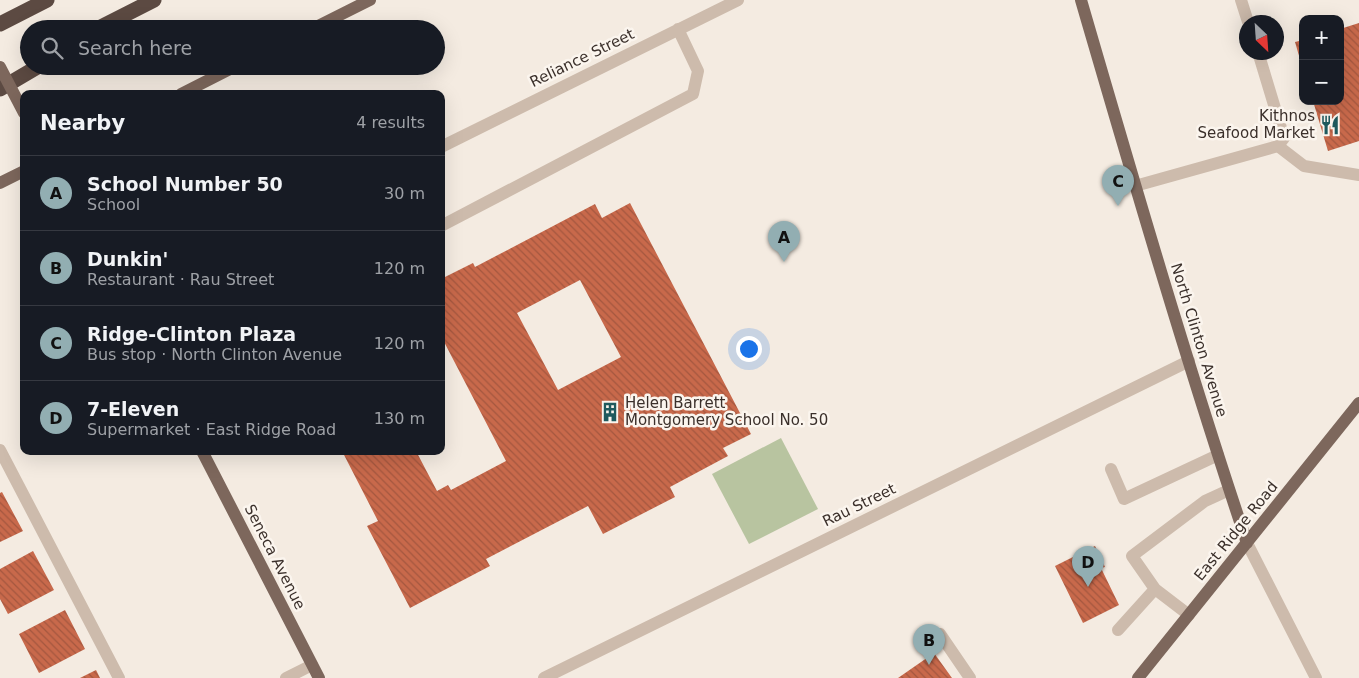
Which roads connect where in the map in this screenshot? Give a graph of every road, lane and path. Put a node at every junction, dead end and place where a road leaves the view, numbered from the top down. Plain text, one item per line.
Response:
1 (34, 0) edge
2 (47, 0) edge
3 (154, 0) edge
4 (370, 0) edge
5 (738, 0) edge
6 (1081, 0) edge
7 (1241, 0) edge
8 (0, 14) edge
9 (1246, 15) edge
10 (115, 20) edge
11 (119, 20) edge
12 (330, 20) edge
13 (0, 24) edge
14 (678, 29) junction
15 (1260, 60) edge
16 (0, 67) edge
17 (20, 67) edge
18 (24, 75) edge
19 (218, 75) edge
20 (0, 77) edge
21 (0, 89) edge
22 (189, 90) edge
23 (20, 104) edge
24 (445, 145) edge
25 (1278, 146) junction
26 (20, 173) edge
27 (1359, 175) edge
28 (0, 183) edge
29 (1135, 186) junction
30 (445, 224) edge
31 (1189, 361) junction
32 (1359, 403) edge
33 (0, 450) edge
34 (204, 455) edge
35 (1218, 455) junction
36 (1111, 469) dead end
37 (1229, 490) junction
38 (1247, 543) junction
39 (1155, 589) junction
40 (1189, 615) junction
41 (1118, 630) dead end
42 (940, 634) dead end
43 (312, 665) junction
44 (119, 678) edge
45 (286, 678) edge
46 (319, 678) edge
47 (544, 678) edge
48 (970, 678) edge
49 (1138, 678) edge
50 (1316, 678) edge

1 - 8 highway
2 - 13 highway
3 - 10 highway
3 - 11 highway
4 - 12 main road
5 - 14 street, Reliance Street
6 - 29 main road, North Clinton Avenue
7 - 9 street
14 - 24 street, Reliance Street
14 - 30 street
15 - 25 street
16 - 23 main road, bridge
17 - 20 highway
18 - 21 highway
19 - 22 main road
25 - 27 street
25 - 29 street
26 - 28 main road
29 - 31 main road, North Clinton Avenue
31 - 35 main road, North Clinton Avenue
31 - 47 street, Rau Street
32 - 38 main road, East Ridge Road
33 - 44 street
34 - 43 main road, Seneca Avenue
35 - 36 street
35 - 37 main road, North Clinton Avenue
37 - 38 main road, North Clinton Avenue
37 - 39 street
38 - 40 main road, East Ridge Road
38 - 50 street, North Clinton Avenue
39 - 40 street
39 - 41 street
40 - 49 main road, East Ridge Road
42 - 48 street
43 - 45 street
43 - 46 main road, Seneca Avenue

